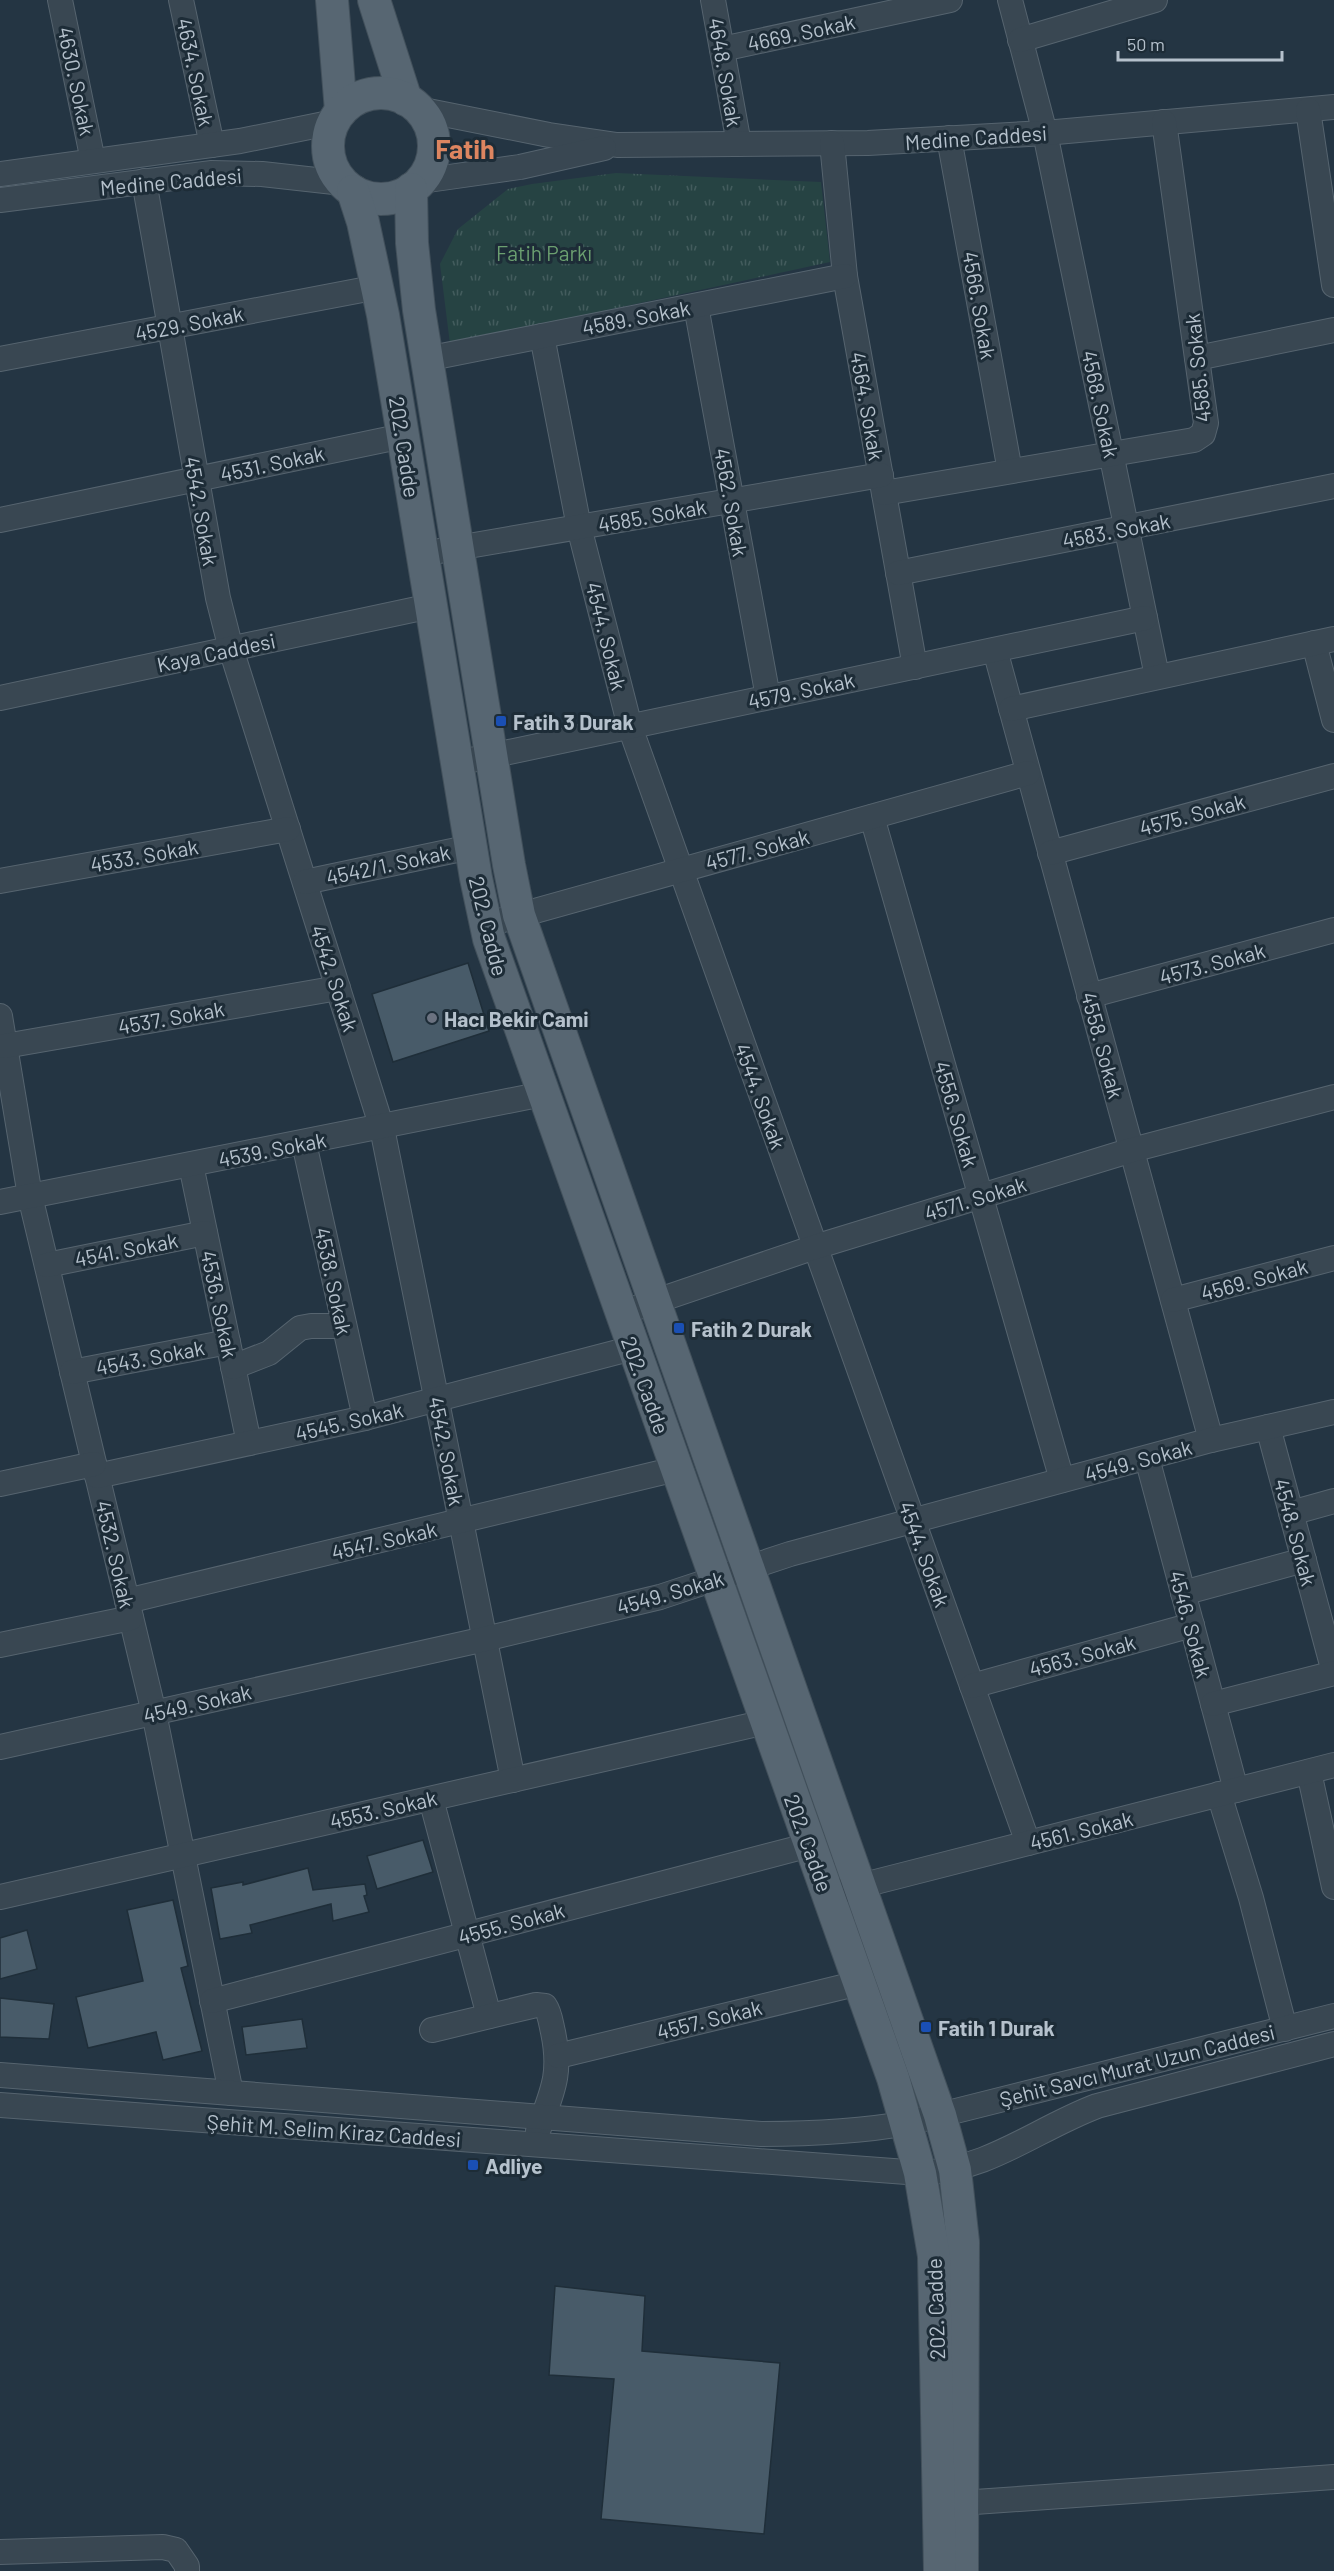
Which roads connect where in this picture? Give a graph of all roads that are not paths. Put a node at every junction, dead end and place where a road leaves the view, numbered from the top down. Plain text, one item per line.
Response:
1 (60, 0) edge
2 (181, 0) edge
3 (332, 0) edge
4 (376, 0) edge
5 (713, 0) edge
6 (950, 0) edge
7 (1010, 0) edge
8 (1155, 0) edge
9 (1020, 40) junction
10 (722, 49) junction
11 (412, 104) junction
12 (1334, 107) edge
13 (1308, 110) junction
14 (338, 116) junction
15 (1164, 122) junction
16 (1045, 133) junction
17 (949, 138) junction
18 (832, 143) junction
19 (739, 144) junction
20 (212, 145) junction
21 (616, 145) junction
22 (93, 161) junction
23 (0, 174) edge
24 (144, 181) junction
25 (416, 185) junction
26 (348, 187) junction
27 (0, 200) edge
28 (845, 276) junction
29 (1334, 285) edge
30 (378, 287) junction
31 (696, 306) junction
32 (170, 327) junction
33 (1334, 330) edge
34 (542, 336) junction
35 (1197, 358) junction
36 (0, 359) edge
37 (426, 359) junction
38 (403, 436) junction
39 (1111, 454) junction
40 (1010, 471) junction
41 (196, 479) junction
42 (882, 484) junction
43 (1334, 486) edge
44 (732, 501) junction
45 (0, 520) edge
46 (579, 527) junction
47 (1126, 528) junction
48 (457, 549) junction
49 (422, 554) junction
50 (898, 573) junction
51 (431, 606) junction
52 (1145, 618) junction
53 (1324, 641) edge
54 (231, 648) junction
55 (994, 650) junction
56 (915, 667) junction
57 (1157, 676) junction
58 (0, 698) edge
59 (768, 698) junction
60 (1011, 709) junction
61 (1334, 720) edge
62 (630, 727) junction
63 (491, 756) junction
64 (457, 763) junction
65 (1028, 773) junction
66 (1334, 776) edge
67 (872, 817) junction
68 (288, 829) junction
69 (471, 847) junction
70 (1050, 853) junction
71 (681, 870) junction
72 (0, 881) edge
73 (305, 882) junction
74 (519, 915) junction
75 (485, 925) junction
76 (1334, 930) edge
77 (338, 988) junction
78 (1089, 996) junction
79 (0, 1016) edge
80 (5, 1046) junction
81 (543, 1094) junction
82 (1334, 1097) edge
83 (382, 1128) junction
84 (304, 1143) junction
85 (1132, 1150) junction
86 (190, 1165) junction
87 (30, 1196) junction
88 (981, 1197) junction
89 (0, 1202) edge
90 (205, 1233) junction
91 (815, 1247) junction
92 (1334, 1258) edge
93 (46, 1265) junction
94 (1173, 1300) junction
95 (653, 1302) junction
96 (621, 1313) junction
97 (344, 1326) junction
98 (228, 1342) junction
99 (633, 1348) junction
100 (233, 1366) junction
101 (72, 1372) junction
102 (437, 1401) junction
103 (1334, 1412) edge
104 (364, 1418) junction
105 (1268, 1427) junction
106 (1211, 1440) junction
107 (249, 1443) junction
108 (1147, 1458) junction
109 (676, 1469) junction
110 (95, 1470) junction
111 (1062, 1480) junction
112 (0, 1484) edge
113 (1334, 1502) edge
114 (1291, 1513) junction
115 (913, 1520) junction
116 (461, 1522) junction
117 (1304, 1560) junction
118 (748, 1568) junction
119 (716, 1580) junction
120 (1183, 1593) junction
121 (129, 1609) junction
122 (1192, 1625) junction
123 (485, 1640) junction
124 (0, 1645) edge
125 (1334, 1673) edge
126 (972, 1686) junction
127 (1213, 1704) junction
128 (154, 1713) junction
129 (766, 1722) junction
130 (0, 1747) edge
131 (1334, 1765) edge
132 (1309, 1772) junction
133 (513, 1780) junction
134 (1227, 1792) junction
135 (431, 1798) junction
136 (1028, 1843) junction
137 (810, 1845) junction
138 (1330, 1848) edge
139 (183, 1855) junction
140 (860, 1886) junction
141 (1334, 1887) edge
142 (827, 1894) junction
143 (0, 1897) edge
144 (467, 1934) junction
145 (859, 1983) junction
146 (212, 2001) junction
147 (489, 2016) junction
148 (1334, 2016) edge
149 (1285, 2029) junction
150 (432, 2030) dead end
151 (1334, 2044) edge
152 (558, 2056) junction
153 (0, 2075) edge
154 (231, 2092) junction
155 (0, 2105) edge
156 (940, 2115) junction
157 (543, 2116) junction
158 (908, 2123) junction
159 (533, 2145) junction
160 (955, 2170) junction
161 (920, 2173) junction
162 (1334, 2478) edge
163 (951, 2504) junction
164 (0, 2552) edge
165 (187, 2571) edge
166 (940, 2571) edge
167 (962, 2571) edge

1 - 22 street, 4630. Sokak
2 - 20 street, 4634. Sokak
3 - 14 main road
4 - 11 main road
5 - 10 street, 4648. Sokak
6 - 10 street, 4669. Sokak
7 - 9 street, 4568. Sokak
8 - 9 street
9 - 16 street, 4568. Sokak
10 - 19 street, 4648. Sokak
11 - 14 main road
11 - 21 street, Medine Caddesi
11 - 25 main road
12 - 13 street, Medine Caddesi
13 - 15 street, Medine Caddesi
13 - 29 street
14 - 20 street, Medine Caddesi
14 - 26 main road
15 - 16 street, Medine Caddesi
15 - 35 street, 4585. Sokak
16 - 17 street, Medine Caddesi
16 - 39 street, 4568. Sokak
17 - 18 street, Medine Caddesi
17 - 40 street, 4566. Sokak
18 - 19 street, Medine Caddesi
18 - 28 street, 4564. Sokak
19 - 21 street, Medine Caddesi
20 - 22 street, Medine Caddesi
21 - 25 street, Medine Caddesi
22 - 23 street, Medine Caddesi
24 - 26 street, Medine Caddesi
24 - 27 street, Medine Caddesi
24 - 32 street, 4542. Sokak
25 - 26 main road
25 - 37 main road, 202. Cadde
26 - 30 main road, 202. Cadde
28 - 31 street, 4589. Sokak
28 - 42 street, 4564. Sokak
30 - 32 street, 4529. Sokak
30 - 38 main road, 202. Cadde
31 - 34 street, 4589. Sokak
31 - 44 street, 4562. Sokak
32 - 36 street, 4529. Sokak
32 - 41 street, 4542. Sokak
33 - 35 street
34 - 37 street, 4589. Sokak
34 - 46 street, 4544. Sokak
35 - 39 street, 4585. Sokak
37 - 48 main road, 202. Cadde
38 - 41 street, 4531. Sokak
38 - 49 main road, 202. Cadde
39 - 40 street, 4585. Sokak
39 - 47 street, 4568. Sokak
40 - 42 street, 4585. Sokak
41 - 45 street, 4531. Sokak
41 - 54 street, 4542. Sokak
42 - 44 street, 4585. Sokak
42 - 50 street, 4564. Sokak
43 - 47 street, 4583. Sokak
44 - 46 street, 4585. Sokak
44 - 59 street, 4562. Sokak
46 - 48 street, 4585. Sokak
46 - 62 street, 4544. Sokak
47 - 50 street, 4583. Sokak
47 - 52 street, 4568. Sokak
48 - 49 street, 4585. Sokak
48 - 63 main road, 202. Cadde
49 - 51 main road, 202. Cadde
50 - 56 street, 4564. Sokak
51 - 54 street, Kaya Caddesi
51 - 64 main road, 202. Cadde
52 - 55 street, 4579. Sokak
52 - 57 street, 4568. Sokak
53 - 57 street
53 - 61 street
54 - 58 street, Kaya Caddesi
54 - 68 street, 4542. Sokak
55 - 56 street, 4579. Sokak
55 - 60 street, 4558. Sokak
56 - 59 street, 4579. Sokak
57 - 60 street
59 - 62 street, 4579. Sokak
60 - 65 street, 4558. Sokak
62 - 63 street, 4579. Sokak
62 - 71 street, 4544. Sokak
63 - 64 street, 4579. Sokak
63 - 74 main road, 202. Cadde
64 - 69 main road, 202. Cadde
65 - 67 street, 4577. Sokak
65 - 70 street, 4558. Sokak
66 - 70 street, 4575. Sokak
67 - 71 street, 4577. Sokak
67 - 88 street, 4556. Sokak
68 - 72 street, 4533. Sokak
68 - 73 street, 4542. Sokak
69 - 73 street, 4542/1. Sokak
69 - 75 main road, 202. Cadde
70 - 78 street, 4558. Sokak
71 - 74 street, 4577. Sokak
71 - 91 street, 4544. Sokak
73 - 77 street, 4542. Sokak
74 - 75 street, 4577. Sokak
74 - 95 main road, 202. Cadde
75 - 81 main road, 202. Cadde
76 - 78 street, 4573. Sokak
77 - 80 street, 4537. Sokak
77 - 83 street, 4542. Sokak
78 - 85 street, 4558. Sokak
79 - 80 street, 4532. Sokak
80 - 87 street, 4532. Sokak
81 - 83 street, 4539. Sokak
81 - 96 main road, 202. Cadde
82 - 85 street, 4571. Sokak
83 - 84 street, 4539. Sokak
83 - 102 street, 4542. Sokak
84 - 86 street, 4539. Sokak
84 - 97 street, 4538. Sokak
85 - 88 street, 4571. Sokak
85 - 94 street, 4558. Sokak
86 - 87 street, 4539. Sokak
86 - 90 street, 4536. Sokak
87 - 89 street, 4539. Sokak
87 - 93 street, 4532. Sokak
88 - 91 street, 4571. Sokak
88 - 111 street, 4556. Sokak
90 - 93 street, 4541. Sokak
90 - 98 street, 4536. Sokak
91 - 95 street, 4571. Sokak
91 - 115 street, 4544. Sokak
92 - 94 street, 4569. Sokak
93 - 101 street, 4532. Sokak
94 - 106 street, 4558. Sokak
95 - 96 street, 4571. Sokak
95 - 118 main road, 202. Cadde
96 - 99 main road, 202. Cadde
97 - 100 street
97 - 104 street, 4538. Sokak
98 - 100 street, 4536. Sokak
98 - 101 street, 4543. Sokak
99 - 102 street, 4545. Sokak
99 - 109 main road, 202. Cadde
100 - 107 street, 4536. Sokak
101 - 110 street, 4532. Sokak
102 - 104 street, 4545. Sokak
102 - 116 street, 4542. Sokak
103 - 105 street, 4549. Sokak
104 - 107 street, 4545. Sokak
105 - 106 street, 4549. Sokak
105 - 114 street, 4548. Sokak
106 - 108 street, 4549. Sokak
107 - 110 street, 4545. Sokak
108 - 111 street, 4549. Sokak
108 - 120 street, 4546. Sokak
109 - 116 street, 4547. Sokak
109 - 119 main road, 202. Cadde
110 - 112 street, 4545. Sokak
110 - 121 street, 4532. Sokak
111 - 115 street, 4549. Sokak
113 - 114 street
114 - 117 street, 4548. Sokak
115 - 118 street, 4549. Sokak
115 - 126 street, 4544. Sokak
116 - 121 street, 4547. Sokak
116 - 123 street, 4542. Sokak
117 - 120 street
117 - 125 street, 4548. Sokak
118 - 119 street, 4549. Sokak
118 - 140 main road, 202. Cadde
119 - 123 street, 4549. Sokak
119 - 129 main road, 202. Cadde
120 - 122 street, 4546. Sokak
121 - 124 street, 4547. Sokak
121 - 128 street, 4532. Sokak
122 - 126 street, 4563. Sokak
122 - 127 street, 4546. Sokak
123 - 128 street, 4549. Sokak
123 - 133 street, 4542. Sokak
125 - 127 street
126 - 136 street, 4544. Sokak
127 - 134 street, 4546. Sokak
128 - 130 street, 4549. Sokak
128 - 139 street, 4532. Sokak
129 - 133 street, 4553. Sokak
129 - 137 main road, 202. Cadde
131 - 132 street, 4561. Sokak
132 - 134 street, 4561. Sokak
132 - 138 street
133 - 135 street, 4553. Sokak
134 - 136 street, 4561. Sokak
134 - 149 street, 4546. Sokak
135 - 139 street, 4553. Sokak
135 - 144 street
136 - 140 street, 4561. Sokak
137 - 142 main road, 202. Cadde
137 - 144 street, 4555. Sokak
138 - 141 street
139 - 143 street, 4553. Sokak
139 - 146 street, 4532. Sokak
140 - 142 street, 4561. Sokak
140 - 156 main road, 202. Cadde
142 - 145 main road, 202. Cadde
144 - 146 street, 4555. Sokak
144 - 147 street
145 - 152 street, 4557. Sokak
145 - 158 main road, 202. Cadde
146 - 154 street, 4532. Sokak
147 - 150 street
147 - 152 street
148 - 149 street, Şehit Savcı Murat Uzun Caddesi
149 - 156 street, Şehit Savcı Murat Uzun Caddesi
151 - 160 street, Şehit Savcı Murat Uzun Caddesi
152 - 157 street
153 - 154 street, Şehit M. Selim Kiraz Caddesi
154 - 157 street, Şehit M. Selim Kiraz Caddesi
155 - 159 street, Şehit M. Selim Kiraz Caddesi
156 - 158 street, Şehit M. Selim Kiraz Caddesi
156 - 160 main road, 202. Cadde
157 - 158 street, Şehit M. Selim Kiraz Caddesi
157 - 159 street
158 - 161 main road, 202. Cadde
159 - 161 street, Şehit M. Selim Kiraz Caddesi
160 - 161 street, Şehit M. Selim Kiraz Caddesi
160 - 163 main road, 202. Cadde
161 - 163 main road, 202. Cadde
162 - 163 street
163 - 166 main road, 202. Cadde
163 - 167 main road, 202. Cadde
164 - 165 street

